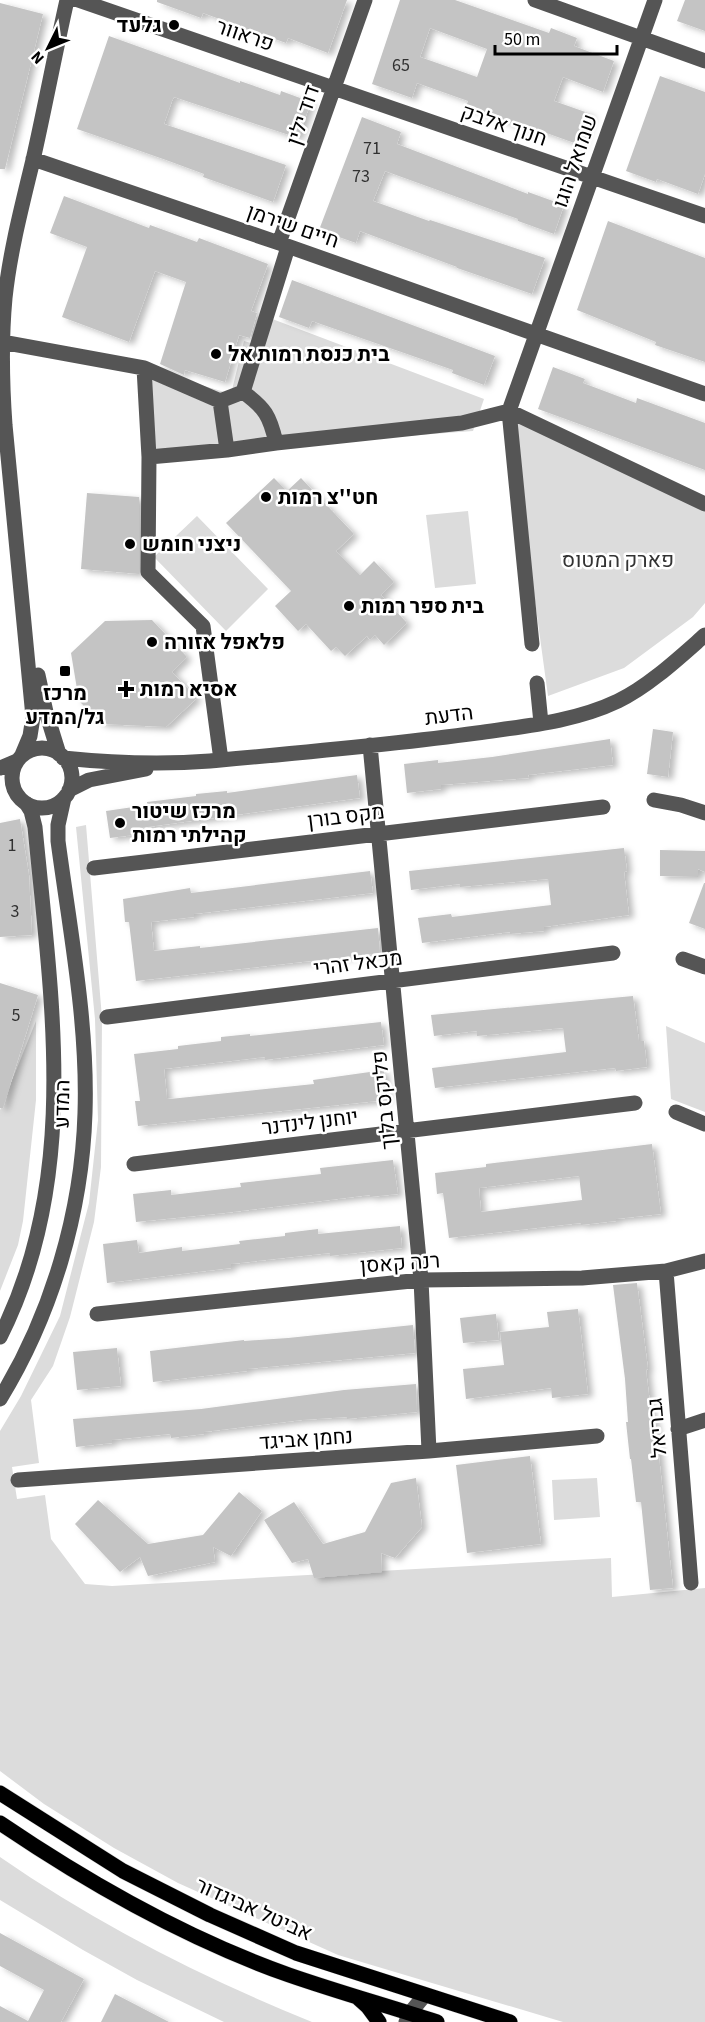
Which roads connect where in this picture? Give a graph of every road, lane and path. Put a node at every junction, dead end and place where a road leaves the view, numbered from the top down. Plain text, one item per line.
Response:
1 (66, 0) edge
2 (78, 0) edge
3 (365, 0) edge
4 (535, 0) edge
5 (655, 0) edge
6 (640, 38) junction
7 (705, 62) edge
8 (334, 88) junction
9 (392, 108) joint
10 (33, 159) junction
11 (591, 177) junction
12 (705, 216) edge
13 (284, 245) junction
14 (537, 336) junction
15 (2, 342) junction
16 (144, 368) junction
17 (243, 392) junction
18 (705, 394) edge
19 (220, 401) junction
20 (511, 405) junction
21 (276, 443) junction
22 (227, 450) junction
23 (4, 456) edge
24 (149, 457) junction
25 (705, 504) edge
26 (25, 616) junction
27 (705, 635) edge
28 (532, 644) dead end
29 (537, 683) dead end
30 (541, 723) junction
31 (370, 745) junction
32 (61, 756) junction
33 (20, 758) junction
34 (221, 760) junction
35 (173, 764) junction
36 (0, 768) edge
37 (0, 792) edge
38 (66, 794) junction
39 (22, 800) junction
40 (654, 800) dead end
41 (603, 807) dead end
42 (705, 813) edge
43 (378, 833) junction
44 (94, 868) dead end
45 (613, 952) dead end
46 (683, 959) dead end
47 (705, 967) edge
48 (393, 980) junction
49 (108, 1017) dead end
50 (635, 1103) dead end
51 (676, 1112) dead end
52 (705, 1124) edge
53 (408, 1131) junction
54 (134, 1164) dead end
55 (705, 1262) edge
56 (666, 1271) junction
57 (421, 1281) junction
58 (97, 1314) dead end
59 (0, 1337) edge
60 (0, 1399) edge
61 (705, 1420) edge
62 (678, 1429) junction
63 (597, 1436) dead end
64 (429, 1452) junction
65 (18, 1480) dead end
66 (691, 1583) dead end
67 (0, 1793) edge
68 (0, 1823) edge
69 (424, 1995) junction
70 (356, 1996) junction
71 (408, 2018) edge
72 (429, 2021) edge
73 (379, 2022) edge
74 (510, 2022) edge

1 - 10 street
2 - 8 street, פראוור
3 - 8 street, דוד ילין
4 - 6 street
5 - 6 street, שמואל הוגו
6 - 7 street
6 - 11 street, שמואל הוגו
8 - 9 street, פראוור
8 - 13 street, דוד ילין
9 - 11 street, חנוך אלבק
10 - 13 street, חיים שירמן
10 - 15 street
11 - 12 street, חנוך אלבק
11 - 14 street, שמואל הוגו
13 - 14 street, חיים שירמן
13 - 17 street, דוד ילין
14 - 18 street, חיים שירמן
14 - 20 street, שמואל הוגו
15 - 16 street
15 - 23 street
16 - 19 street
16 - 24 street
17 - 19 street
17 - 21 street
19 - 22 street
20 - 21 street
20 - 25 street
20 - 28 street
21 - 22 street
22 - 24 street
23 - 26 street
24 - 34 street
26 - 32 street
26 - 33 street
27 - 30 street, הדעת
29 - 30 street
30 - 31 street, הדעת
31 - 34 street, הדעת
31 - 43 street, פליקס בלוך
32 - 33 street
32 - 35 street, הדעת
32 - 38 street
33 - 36 street
33 - 39 street
34 - 35 street, הדעת
35 - 38 street, הדעת
37 - 39 street
38 - 39 street
38 - 60 street, המדע
39 - 59 street, המדע
40 - 42 street
41 - 43 street, מקס בורן
43 - 44 street, מקס בורן
43 - 48 street, פליקס בלוך
45 - 48 street, מכאל זהרי
46 - 47 street
48 - 49 street, מכאל זהרי
48 - 53 street, פליקס בלוך
50 - 53 street, יוחנן לינדנר
51 - 52 street
53 - 54 street, יוחנן לינדנר
53 - 57 street, פליקס בלוך
55 - 56 street, רנה קאסן
56 - 57 street, רנה קאסן
56 - 62 street, גבריאל
57 - 58 street, רנה קאסן
57 - 64 street, פליקס בלוך
61 - 62 street
62 - 66 street, גבריאל
63 - 64 street, נחמן אביגד
64 - 65 street, נחמן אביגד
67 - 69 main road, אביטל אביגדור
68 - 70 main road
69 - 71 street
69 - 72 street
69 - 74 main road, אביטל אביגדור
70 - 71 main road
70 - 73 main road
71 - 72 main road

